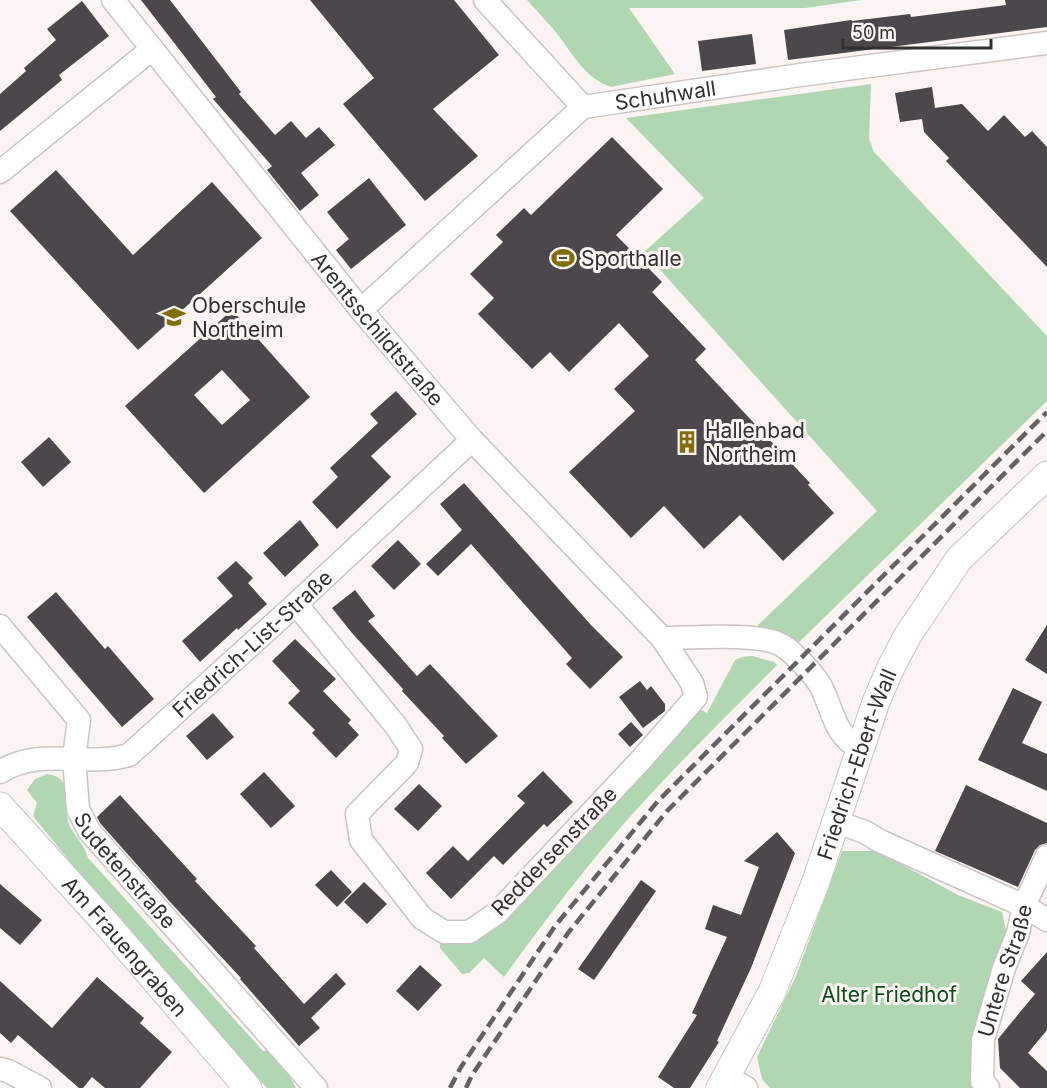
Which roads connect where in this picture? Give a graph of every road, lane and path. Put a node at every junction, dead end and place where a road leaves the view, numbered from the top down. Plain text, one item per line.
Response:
1 (113, 0) edge
2 (486, 0) edge
3 (1047, 43) edge
4 (152, 49) junction
5 (583, 107) junction
6 (0, 172) edge
7 (361, 310) junction
8 (472, 440) junction
9 (1047, 475) edge
10 (296, 604) junction
11 (0, 626) edge
12 (662, 638) junction
13 (861, 749) junction
14 (74, 758) junction
15 (0, 772) edge
16 (0, 806) edge
17 (836, 822) junction
18 (1047, 856) edge
19 (1024, 906) junction
20 (1047, 920) edge
21 (0, 1069) edge
22 (731, 1084) edge
23 (40, 1088) edge
24 (248, 1088) edge
25 (316, 1088) edge
26 (988, 1088) edge

1 - 4 street, Arentsschildtstraße
2 - 5 street
3 - 5 street, Schuhwall
4 - 6 street
4 - 7 street, Arentsschildtstraße
5 - 7 street
7 - 8 street, Arentsschildtstraße
8 - 10 street, Friedrich-List-Straße
8 - 12 street, Arentsschildtstraße
9 - 13 main road, Friedrich-Ebert-Wall
10 - 12 street, Reddersenstraße
10 - 14 street, Friedrich-List-Straße
11 - 14 street, Sudetenstraße
12 - 13 street
13 - 17 main road, Friedrich-Ebert-Wall
14 - 15 street, Friedrich-List-Straße
14 - 25 street, Sudetenstraße
16 - 24 main road, Am Frauengraben
17 - 19 street
17 - 22 main road, Friedrich-Ebert-Wall
18 - 19 street, Untere Straße
19 - 20 street
19 - 26 street, Untere Straße
21 - 23 street

